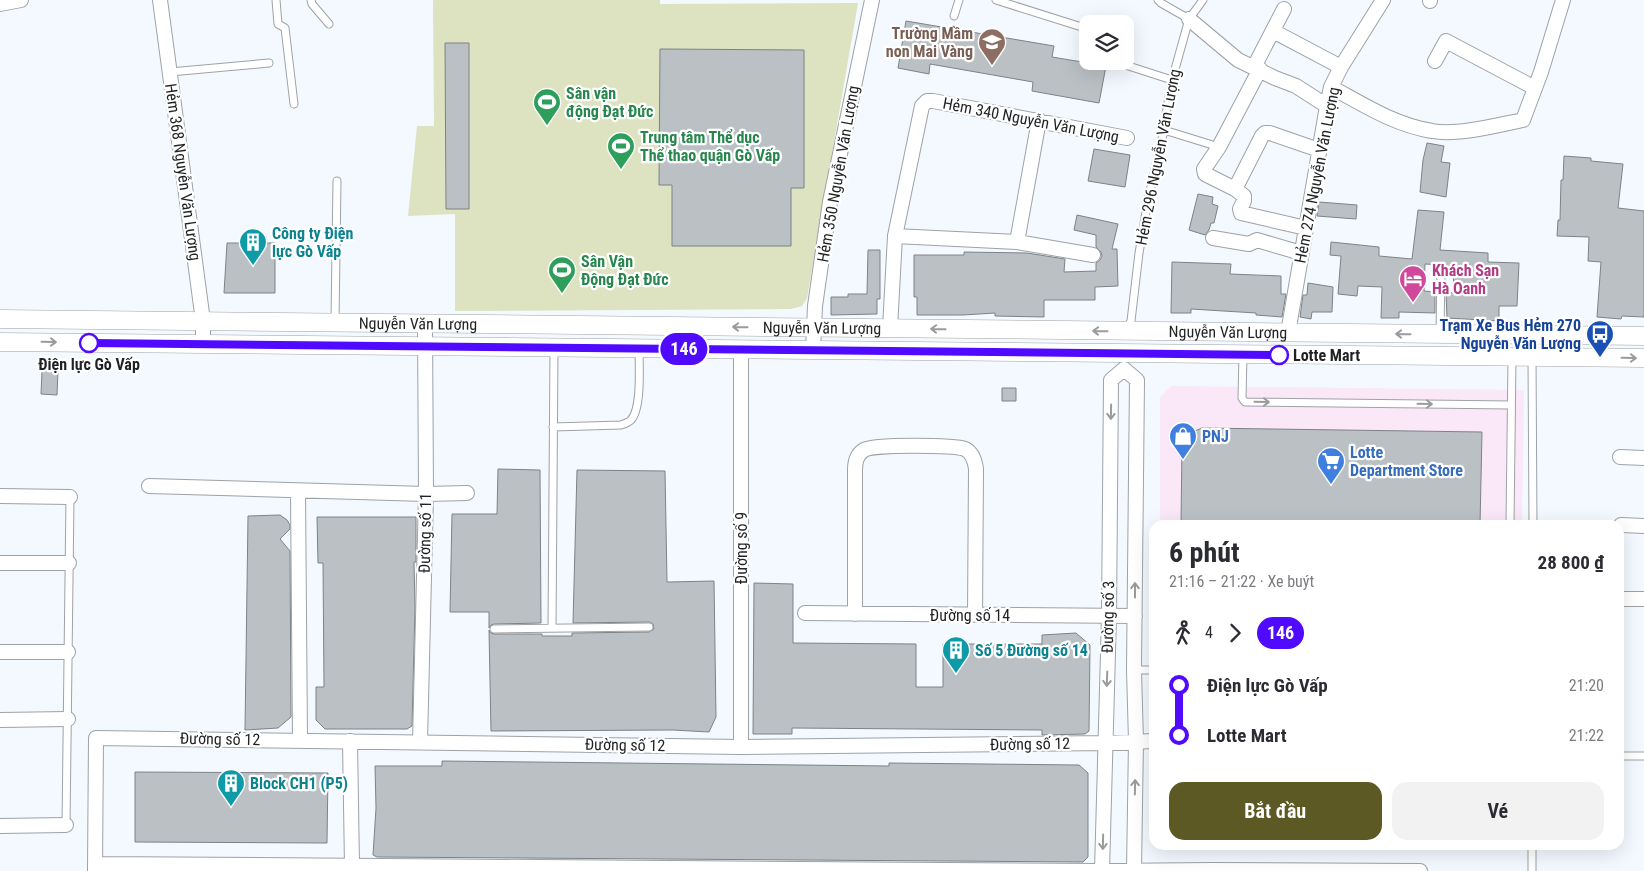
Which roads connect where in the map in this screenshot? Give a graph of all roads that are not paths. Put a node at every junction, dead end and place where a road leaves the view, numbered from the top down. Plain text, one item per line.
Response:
1 (21, 0) edge
2 (160, 0) edge
3 (276, 0) edge
4 (311, 0) edge
5 (872, 0) edge
6 (959, 0) edge
7 (996, 0) edge
8 (1158, 0) edge
9 (1203, 0) edge
10 (1383, 0) edge
11 (1563, 0) edge
12 (0, 4) edge
13 (1284, 10) dead end
14 (954, 16) dead end
15 (1189, 18) junction
16 (329, 24) dead end
17 (1079, 26) edge
18 (1273, 31) junction
19 (1435, 61) dead end
20 (269, 63) dead end
21 (1341, 67) junction
22 (1134, 68) edge
23 (1257, 68) junction
24 (170, 72) junction
25 (1172, 80) junction
26 (1331, 87) junction
27 (1535, 88) junction
28 (294, 104) dead end
29 (1327, 106) junction
30 (1039, 120) junction
31 (1164, 130) junction
32 (1127, 138) dead end
33 (1219, 147) junction
34 (1319, 150) junction
35 (337, 181) dead end
36 (1235, 189) junction
37 (1306, 228) junction
38 (895, 236) junction
39 (1213, 238) dead end
40 (1017, 242) junction
41 (1301, 253) junction
42 (1093, 255) dead end
43 (1441, 270) dead end
44 (0, 319) edge
45 (202, 321) junction
46 (334, 322) junction
47 (425, 323) junction
48 (813, 327) junction
49 (890, 328) junction
50 (1126, 331) junction
51 (1288, 333) junction
52 (1440, 334) junction
53 (1512, 335) junction
54 (1533, 335) junction
55 (1644, 336) edge
56 (0, 342) edge
57 (202, 344) junction
58 (425, 346) junction
59 (554, 348) junction
60 (639, 348) junction
61 (741, 349) junction
62 (813, 350) junction
63 (1243, 354) junction
64 (1512, 357) junction
65 (1532, 358) junction
66 (1644, 358) edge
67 (1124, 361) junction
68 (1511, 405) junction
69 (553, 427) junction
70 (1620, 457) dead end
71 (1644, 458) edge
72 (149, 486) dead end
73 (298, 490) junction
74 (467, 493) dead end
75 (426, 494) junction
76 (0, 496) edge
77 (70, 497) joint
78 (1510, 520) edge
79 (1533, 520) edge
80 (1624, 526) edge
81 (1644, 526) edge
82 (0, 563) edge
83 (69, 563) junction
84 (1624, 599) edge
85 (1644, 599) edge
86 (805, 613) dead end
87 (855, 614) junction
88 (975, 615) junction
89 (1109, 616) junction
90 (1135, 616) junction
91 (649, 627) dead end
92 (552, 628) junction
93 (494, 629) dead end
94 (0, 652) edge
95 (68, 652) junction
96 (1134, 670) junction
97 (1149, 670) edge
98 (68, 719) junction
99 (0, 720) edge
100 (300, 740) junction
101 (350, 741) junction
102 (1136, 741) junction
103 (1149, 741) edge
104 (420, 742) junction
105 (1105, 743) junction
106 (741, 747) junction
107 (1624, 756) edge
108 (1644, 756) edge
109 (66, 824) joint
110 (0, 826) edge
111 (1532, 850) edge
112 (352, 866) junction
113 (96, 868) edge
114 (417, 868) edge
115 (553, 869) edge
116 (1102, 871) edge
117 (1134, 871) edge
118 (1375, 871) edge
119 (1420, 871) edge
120 (1532, 871) edge

1 - 12 street
2 - 24 street, Hẻm 368 Nguyễn Văn Lượng
3 - 28 lane
4 - 16 lane
5 - 48 street, Hẻm 350 Nguyễn Văn Lượng
6 - 14 lane
7 - 17 lane
8 - 15 lane
9 - 15 lane
10 - 21 street, Hẻm 274 Nguyễn Văn Lượng
11 - 27 street
13 - 18 street
15 - 23 street
15 - 25 lane, Hẻm 296 Nguyễn Văn Lượng
18 - 21 street
18 - 23 street
19 - 27 street
20 - 24 lane
21 - 26 street, Hẻm 274 Nguyễn Văn Lượng
22 - 25 lane
23 - 29 street
23 - 33 street
24 - 45 street, Hẻm 368 Nguyễn Văn Lượng
25 - 31 lane, Hẻm 296 Nguyễn Văn Lượng
26 - 27 street
26 - 29 street, Hẻm 274 Nguyễn Văn Lượng
29 - 34 street, Hẻm 274 Nguyễn Văn Lượng
30 - 32 street, Hẻm 340 Nguyễn Văn Lượng
30 - 38 street, Hẻm 340 Nguyễn Văn Lượng
30 - 40 street
31 - 33 lane
31 - 50 lane, Hẻm 296 Nguyễn Văn Lượng
33 - 36 street
34 - 36 street
34 - 37 street, Hẻm 274 Nguyễn Văn Lượng
35 - 46 lane
36 - 37 street
37 - 41 street, Hẻm 274 Nguyễn Văn Lượng
38 - 40 street
38 - 49 street, Hẻm 340 Nguyễn Văn Lượng
39 - 41 street
40 - 42 street
41 - 51 street, Hẻm 274 Nguyễn Văn Lượng
43 - 52 lane
44 - 45 street, Nguyễn Văn Lượng
45 - 46 street, Nguyễn Văn Lượng
45 - 57 street, Hẻm 368 Nguyễn Văn Lượng
46 - 47 street, Nguyễn Văn Lượng
48 -> 47 street, Nguyễn Văn Lượng
47 - 58 street, Đường số 11
48 - 49 street, Nguyễn Văn Lượng
48 - 62 street, Hẻm 350 Nguyễn Văn Lượng
50 -> 49 street, Nguyễn Văn Lượng
50 - 51 street, Nguyễn Văn Lượng
50 - 67 street
52 -> 51 street, Nguyễn Văn Lượng
52 - 53 street, Nguyễn Văn Lượng
53 - 54 street, Nguyễn Văn Lượng
53 - 64 street
54 - 55 street, Nguyễn Văn Lượng
54 - 65 street
56 -> 57 street, Nguyễn Văn Lượng
57 - 58 street, Nguyễn Văn Lượng
58 - 59 street, Nguyễn Văn Lượng
58 - 75 street, Đường số 11
59 - 60 street, Nguyễn Văn Lượng
59 - 69 lane
60 - 61 street, Nguyễn Văn Lượng
60 - 69 lane
61 - 62 street, Nguyễn Văn Lượng
61 - 106 street, Đường số 9
62 - 67 street, Nguyễn Văn Lượng
63 - 64 street, Nguyễn Văn Lượng
63 - 67 street, Nguyễn Văn Lượng
63 -> 68 lane
64 - 65 street, Nguyễn Văn Lượng
64 - 68 lane
65 -> 66 street, Nguyễn Văn Lượng
65 - 79 lane
67 -> 89 street, Đường số 3
90 -> 67 street, Đường số 3
68 - 78 lane
69 - 92 lane
70 - 71 street
72 - 73 street
73 - 75 street
73 - 100 street
74 - 75 street
75 - 104 street, Đường số 11
76 - 77 street
77 - 83 lane
80 - 81 street
82 - 83 street
83 - 95 lane
84 - 85 street
86 - 87 street, Đường số 14
87 - 88 street, Đường số 14
87 - 88 street
88 - 89 street, Đường số 14
89 - 90 street, Đường số 14
89 -> 105 street, Đường số 3
90 - 96 street, Đường số 3
91 - 92 lane
92 - 93 lane
94 - 95 street
95 - 98 lane
96 - 97 lane
96 - 102 street, Đường số 3
98 - 99 street
98 - 109 lane
100 - 101 street, Đường số 12
100 - 113 street, Đường số 12
101 - 104 street, Đường số 12
101 - 112 street
102 - 103 street, Đường số 12
102 - 105 street, Đường số 12
117 -> 102 street, Đường số 3
104 - 106 street, Đường số 12
105 - 106 street, Đường số 12
105 -> 116 street, Đường số 3
107 - 108 lane
109 - 110 street
111 - 120 lane
112 - 113 street
112 - 114 street
114 - 115 street
115 - 116 street
116 - 117 street
117 - 118 street
118 - 119 street

